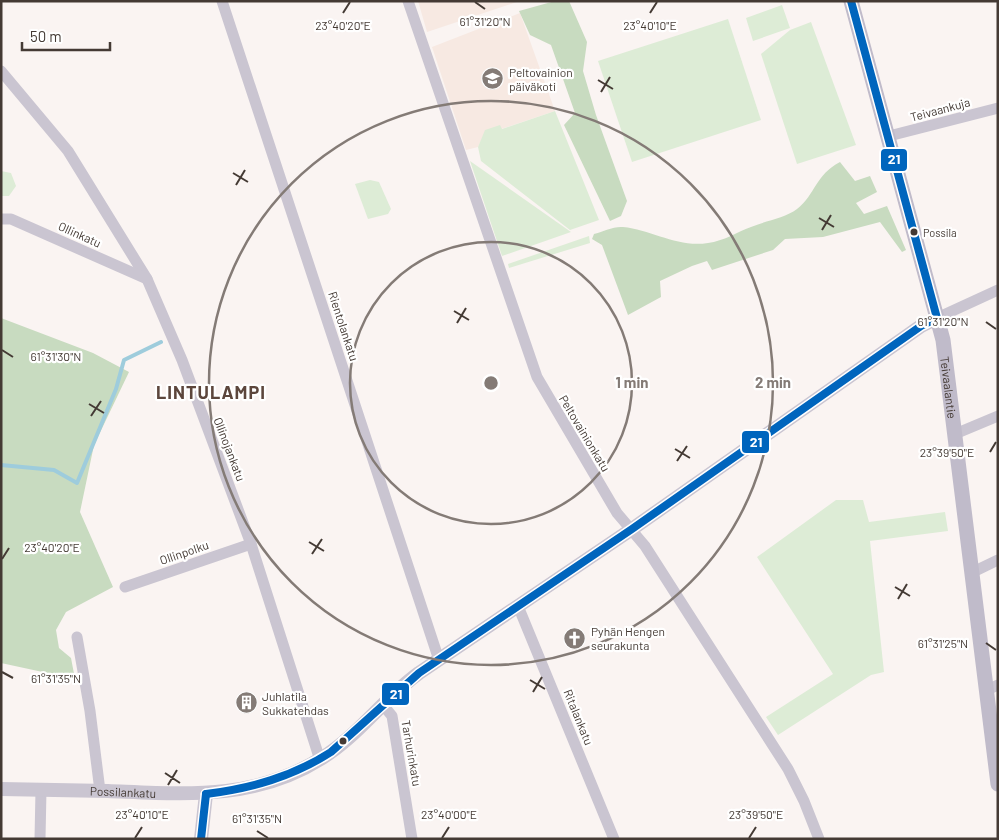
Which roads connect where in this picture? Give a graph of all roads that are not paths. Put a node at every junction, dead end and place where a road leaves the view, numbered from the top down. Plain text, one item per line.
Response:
1 (222, 1) edge
2 (408, 1) edge
3 (851, 1) edge
4 (1, 71) edge
5 (998, 108) edge
6 (889, 136) junction
7 (1, 218) edge
8 (147, 279) junction
9 (998, 290) edge
10 (938, 318) junction
11 (998, 416) edge
12 (955, 434) junction
13 (632, 529) junction
14 (251, 544) junction
15 (998, 560) edge
16 (973, 572) junction
17 (125, 587) dead end
18 (518, 606) junction
19 (77, 637) dead end
20 (439, 660) junction
21 (992, 688) edge
22 (383, 705) junction
23 (320, 760) junction
24 (998, 784) edge
25 (1, 789) edge
26 (41, 790) junction
27 (100, 791) junction
28 (206, 794) junction
29 (40, 839) edge
30 (201, 839) edge
31 (412, 839) edge
32 (614, 839) edge
33 (818, 839) edge

1 - 20 street, Rientolankatu
2 - 13 street, Peltovainionkatu
3 - 6 main road, Teivaalantie
4 - 8 street, Ollinojankatu
5 - 6 street, Teivaankuja
6 - 10 main road, Teivaalantie
7 - 8 street, Ollinkatu
8 - 14 street, Ollinojankatu
9 - 10 street
10 - 12 main road, Teivaalantie
10 - 13 street, Possilankatu
11 - 12 street
12 - 16 main road, Teivaalantie
13 - 18 street, Possilankatu
13 - 33 street, Peltovainionkatu
14 - 17 street, Ollinpolku
14 - 23 street, Ollinojankatu
15 - 16 street
16 - 21 main road, Teivaalantie
18 - 20 street, Possilankatu
18 - 32 street, Ritalankatu
19 - 27 street
20 - 22 street, Possilankatu
21 - 24 main road, Teivaalantie
22 - 23 street, Possilankatu
22 - 31 street, Tarhurinkatu
23 - 28 street, Possilankatu
25 - 26 street, Possilankatu
26 - 27 street, Possilankatu
26 - 29 street
27 - 28 street, Possilankatu
28 - 30 street

